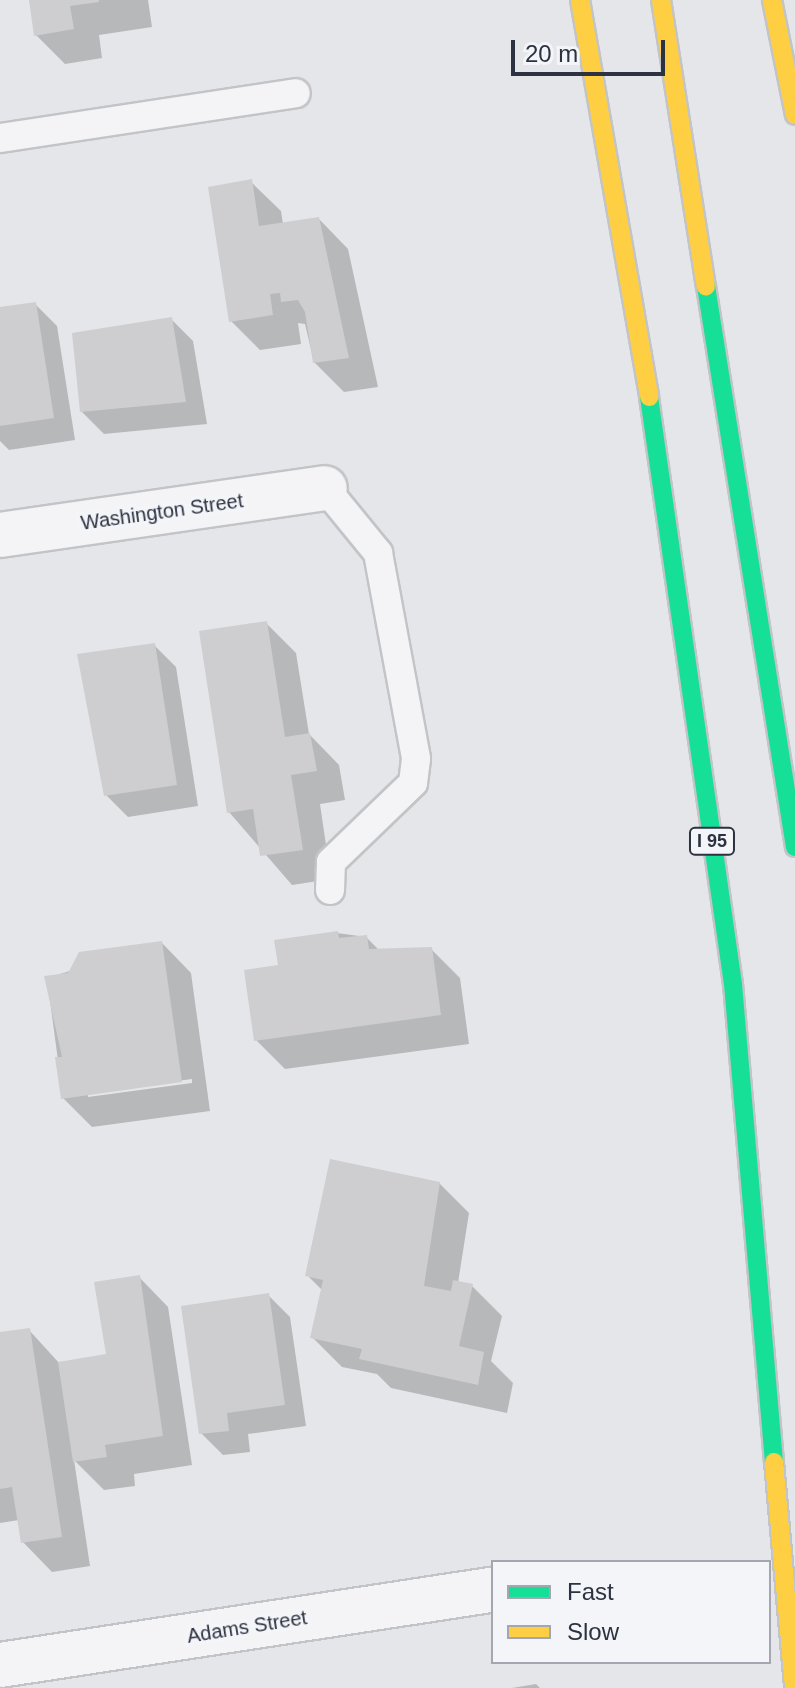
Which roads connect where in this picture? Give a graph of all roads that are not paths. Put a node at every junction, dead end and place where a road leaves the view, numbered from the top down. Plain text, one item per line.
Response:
1 (580, 0) edge
2 (661, 0) edge
3 (772, 0) edge
4 (296, 93) dead end
5 (795, 115) edge
6 (0, 138) edge
7 (325, 488) joint
8 (0, 535) edge
9 (795, 847) edge
10 (330, 890) dead end
11 (491, 1590) edge
12 (0, 1665) edge
13 (48, 1673) edge
14 (794, 1688) edge

1 - 14 highway, I 95
2 - 9 highway
3 - 5 highway
4 - 6 lane
7 - 8 street, Washington Street
7 - 10 lane
11 - 13 street, Adams Street
12 - 13 street, Adams Street

